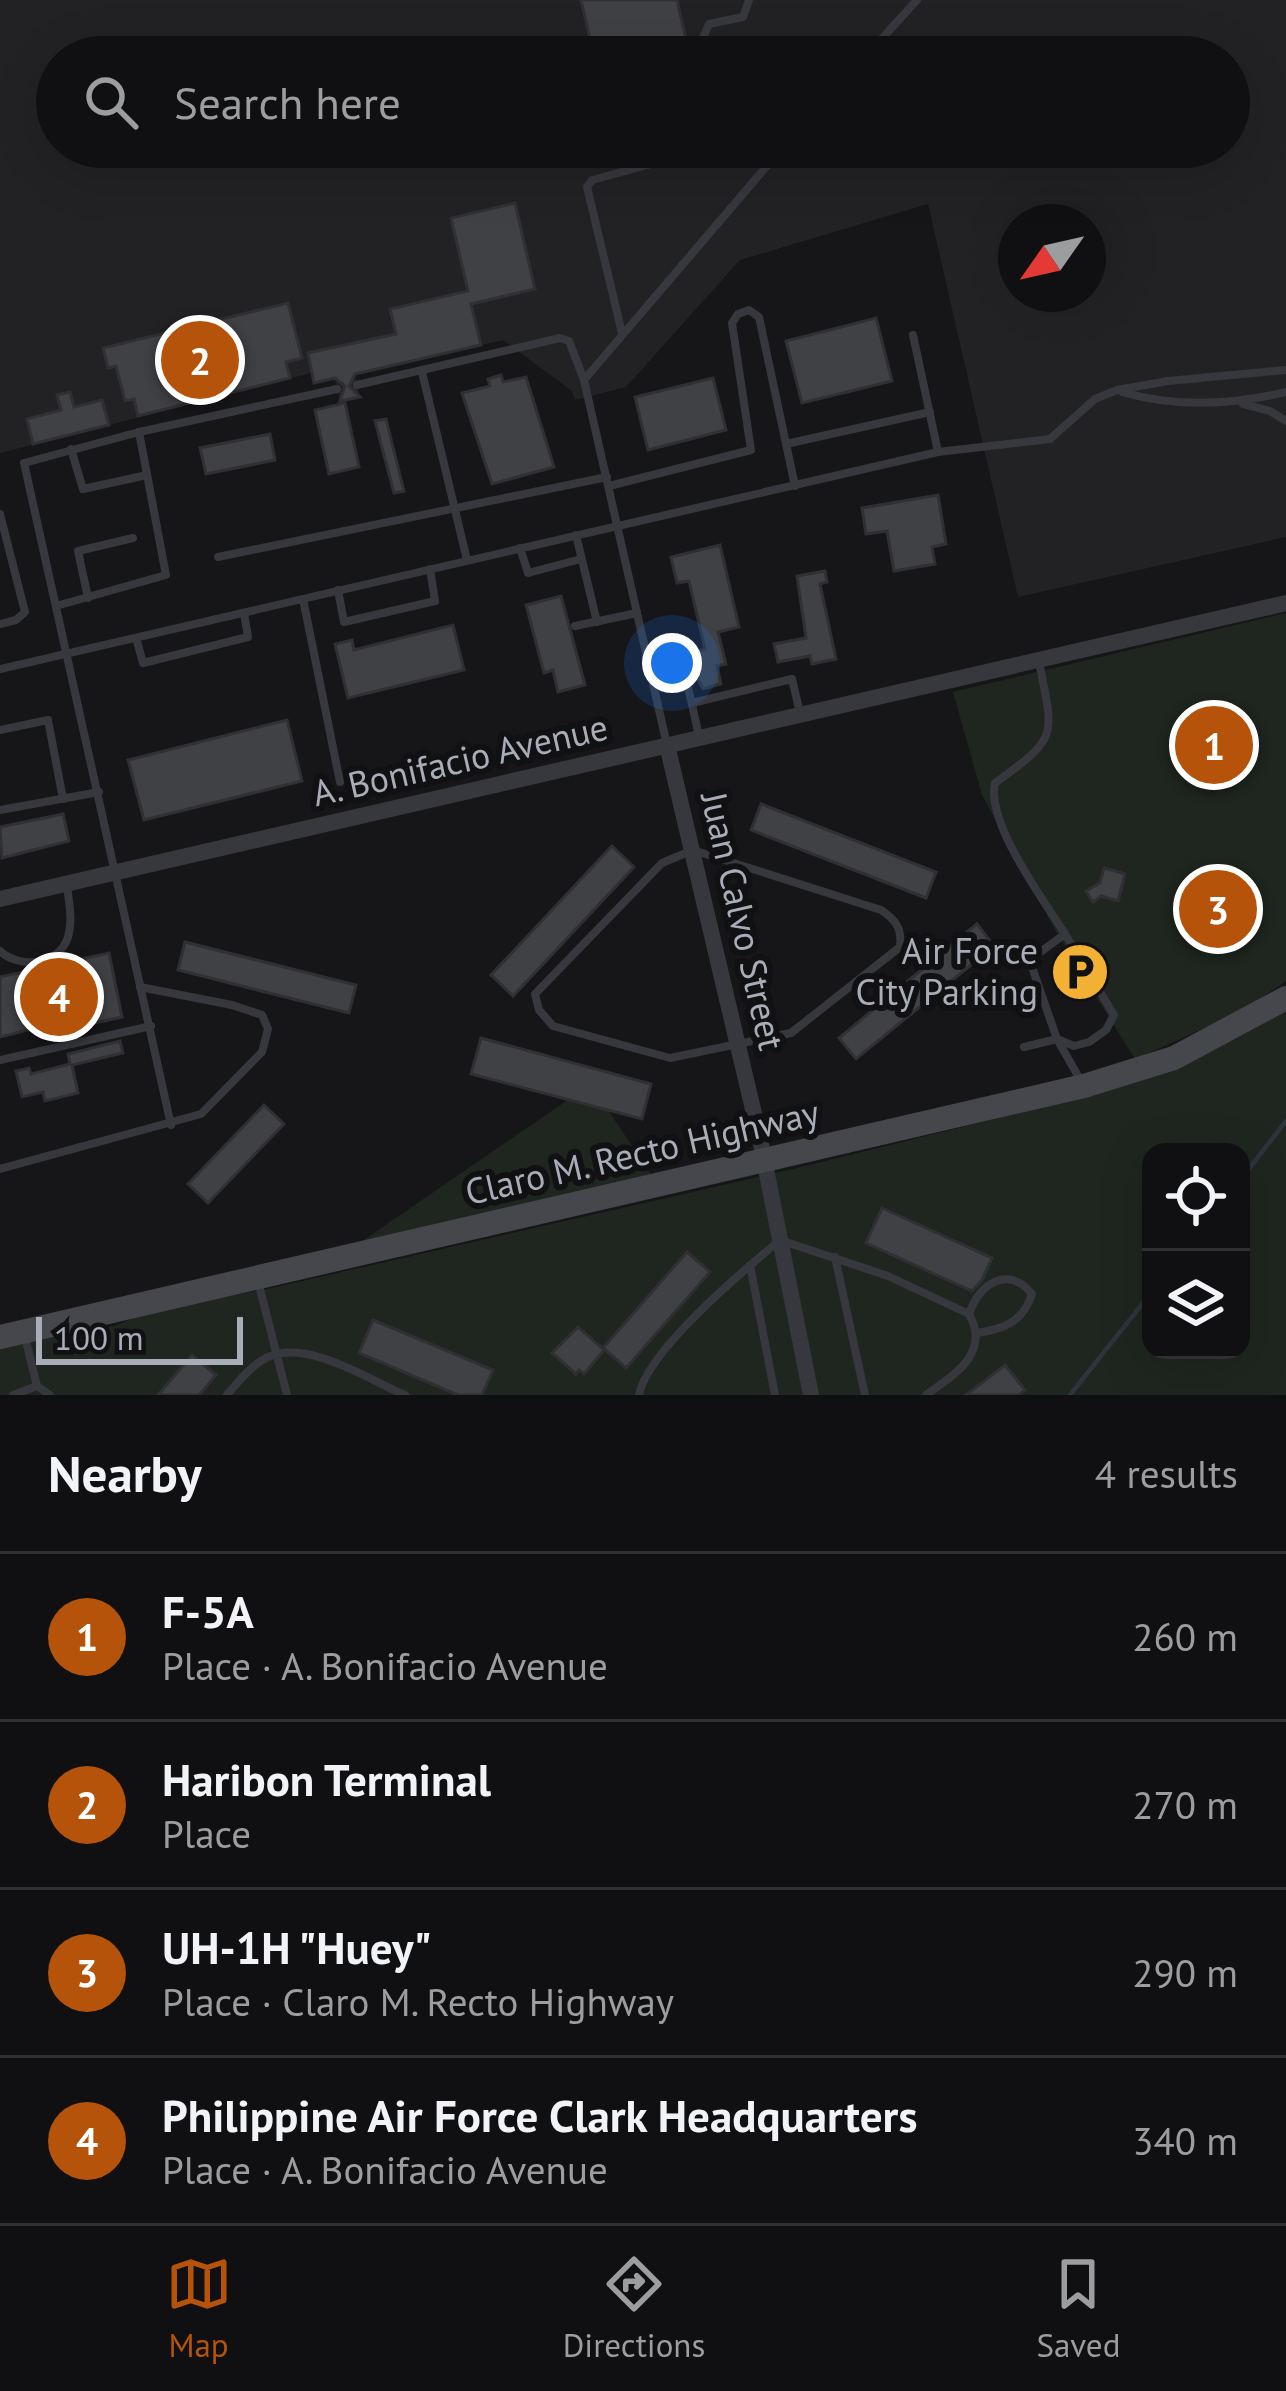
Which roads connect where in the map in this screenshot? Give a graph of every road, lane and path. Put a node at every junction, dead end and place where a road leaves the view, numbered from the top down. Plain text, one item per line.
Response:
1 (749, 0) edge
2 (917, 0) edge
3 (704, 36) edge
4 (884, 36) edge
5 (636, 168) edge
6 (765, 168) edge
7 (623, 334) junction
8 (913, 334) dead end
9 (1286, 370) edge
10 (422, 372) junction
11 (584, 380) junction
12 (357, 385) dead end
13 (337, 389) dead end
14 (1117, 390) junction
15 (1286, 392) edge
16 (1240, 404) junction
17 (930, 412) junction
18 (1286, 422) edge
19 (139, 432) junction
20 (786, 444) junction
21 (71, 449) junction
22 (938, 452) junction
23 (148, 475) junction
24 (608, 482) junction
25 (795, 486) junction
26 (456, 510) junction
27 (0, 514) edge
28 (617, 525) junction
29 (576, 535) junction
30 (133, 538) dead end
31 (520, 548) junction
32 (218, 557) dead end
33 (581, 559) junction
34 (467, 560) junction
35 (430, 569) junction
36 (338, 590) junction
37 (88, 598) junction
38 (303, 599) junction
39 (1286, 603) edge
40 (56, 606) junction
41 (244, 613) junction
42 (637, 613) junction
43 (597, 622) junction
44 (0, 624) edge
45 (575, 626) dead end
46 (136, 638) junction
47 (68, 653) junction
48 (682, 659) dead end
49 (1038, 660) junction
50 (0, 669) edge
51 (692, 703) junction
52 (800, 715) junction
53 (0, 730) edge
54 (700, 738) junction
55 (667, 745) junction
56 (340, 782) dead end
57 (99, 792) junction
58 (63, 799) junction
59 (0, 810) edge
60 (693, 850) junction
61 (116, 874) junction
62 (67, 884) junction
63 (0, 899) edge
64 (1065, 934) junction
65 (0, 951) edge
66 (140, 987) junction
67 (1286, 998) edge
68 (151, 1025) junction
69 (1057, 1039) junction
70 (738, 1043) junction
71 (1024, 1047) dead end
72 (0, 1060) edge
73 (1084, 1086) junction
74 (171, 1125) junction
75 (764, 1162) junction
76 (0, 1168) edge
77 (780, 1240) junction
78 (835, 1257) junction
79 (750, 1265) junction
80 (257, 1277) junction
81 (969, 1314) junction
82 (977, 1333) junction
83 (12, 1334) edge
84 (277, 1353) junction
85 (38, 1386) junction
86 (13, 1395) edge
87 (50, 1395) edge
88 (227, 1395) edge
89 (287, 1395) edge
90 (405, 1395) edge
91 (639, 1395) edge
92 (775, 1395) edge
93 (811, 1395) edge
94 (865, 1395) edge
95 (926, 1395) edge

1 - 3 lane
2 - 4 lane
5 - 7 lane
6 - 7 lane
7 - 11 lane
8 - 17 lane
9 - 14 lane
10 - 11 lane
10 - 12 lane
10 - 26 lane
11 - 24 lane
13 - 19 lane
14 - 16 lane
14 - 22 lane
15 - 16 lane
16 - 18 lane
17 - 20 lane
17 - 22 lane
19 - 21 lane
19 - 23 lane
20 - 24 lane
20 - 25 lane
21 - 23 lane
21 - 40 lane
22 - 25 lane
23 - 37 lane
24 - 26 lane
24 - 28 lane
25 - 28 lane
26 - 32 lane
26 - 34 lane
27 - 44 lane
28 - 29 lane
28 - 42 lane
29 - 31 lane
29 - 33 lane
30 - 37 lane
31 - 33 lane
31 - 34 lane
33 - 43 lane
34 - 35 lane
35 - 36 lane
35 - 36 lane
36 - 38 lane
37 - 40 lane
38 - 41 lane
38 - 56 lane
39 - 49 street, A. Bonifacio Avenue
40 - 47 lane
41 - 46 lane
41 - 46 lane
42 - 43 lane
42 - 55 lane
43 - 45 lane
46 - 47 lane
47 - 50 lane
47 - 57 lane
48 - 51 lane
49 - 52 street, A. Bonifacio Avenue
49 - 64 lane
51 - 52 lane
51 - 54 lane
52 - 54 street, A. Bonifacio Avenue
53 - 58 lane
54 - 55 street, A. Bonifacio Avenue
55 - 60 street, Juan Calvo Street
55 - 61 street, A. Bonifacio Avenue
57 - 58 lane
57 - 61 lane
58 - 59 lane
60 - 70 street, Juan Calvo Street
60 - 70 lane
60 - 70 lane
61 - 62 street, A. Bonifacio Avenue
61 - 66 lane
62 - 63 street, A. Bonifacio Avenue
62 - 65 lane
64 - 69 lane
64 - 69 lane
66 - 68 lane
66 - 74 lane
67 - 73 main road, Claro M. Recto Highway
68 - 72 lane
68 - 74 lane
69 - 71 lane
69 - 73 lane
70 - 75 street, Juan Calvo Street
73 - 75 main road, Claro M. Recto Highway
74 - 76 lane
75 - 77 street, Juan Calvo Street
75 - 80 main road, Claro M. Recto Highway
77 - 78 lane
77 - 79 lane
77 - 93 street, Juan Calvo Street
78 - 81 lane
78 - 94 lane
79 - 91 lane
79 - 92 lane
80 - 83 main road, Claro M. Recto Highway
80 - 84 lane
81 - 82 lane
81 - 82 lane
82 - 95 lane
83 - 85 lane
84 - 88 lane
84 - 89 lane
84 - 90 lane
85 - 86 lane
85 - 87 lane

